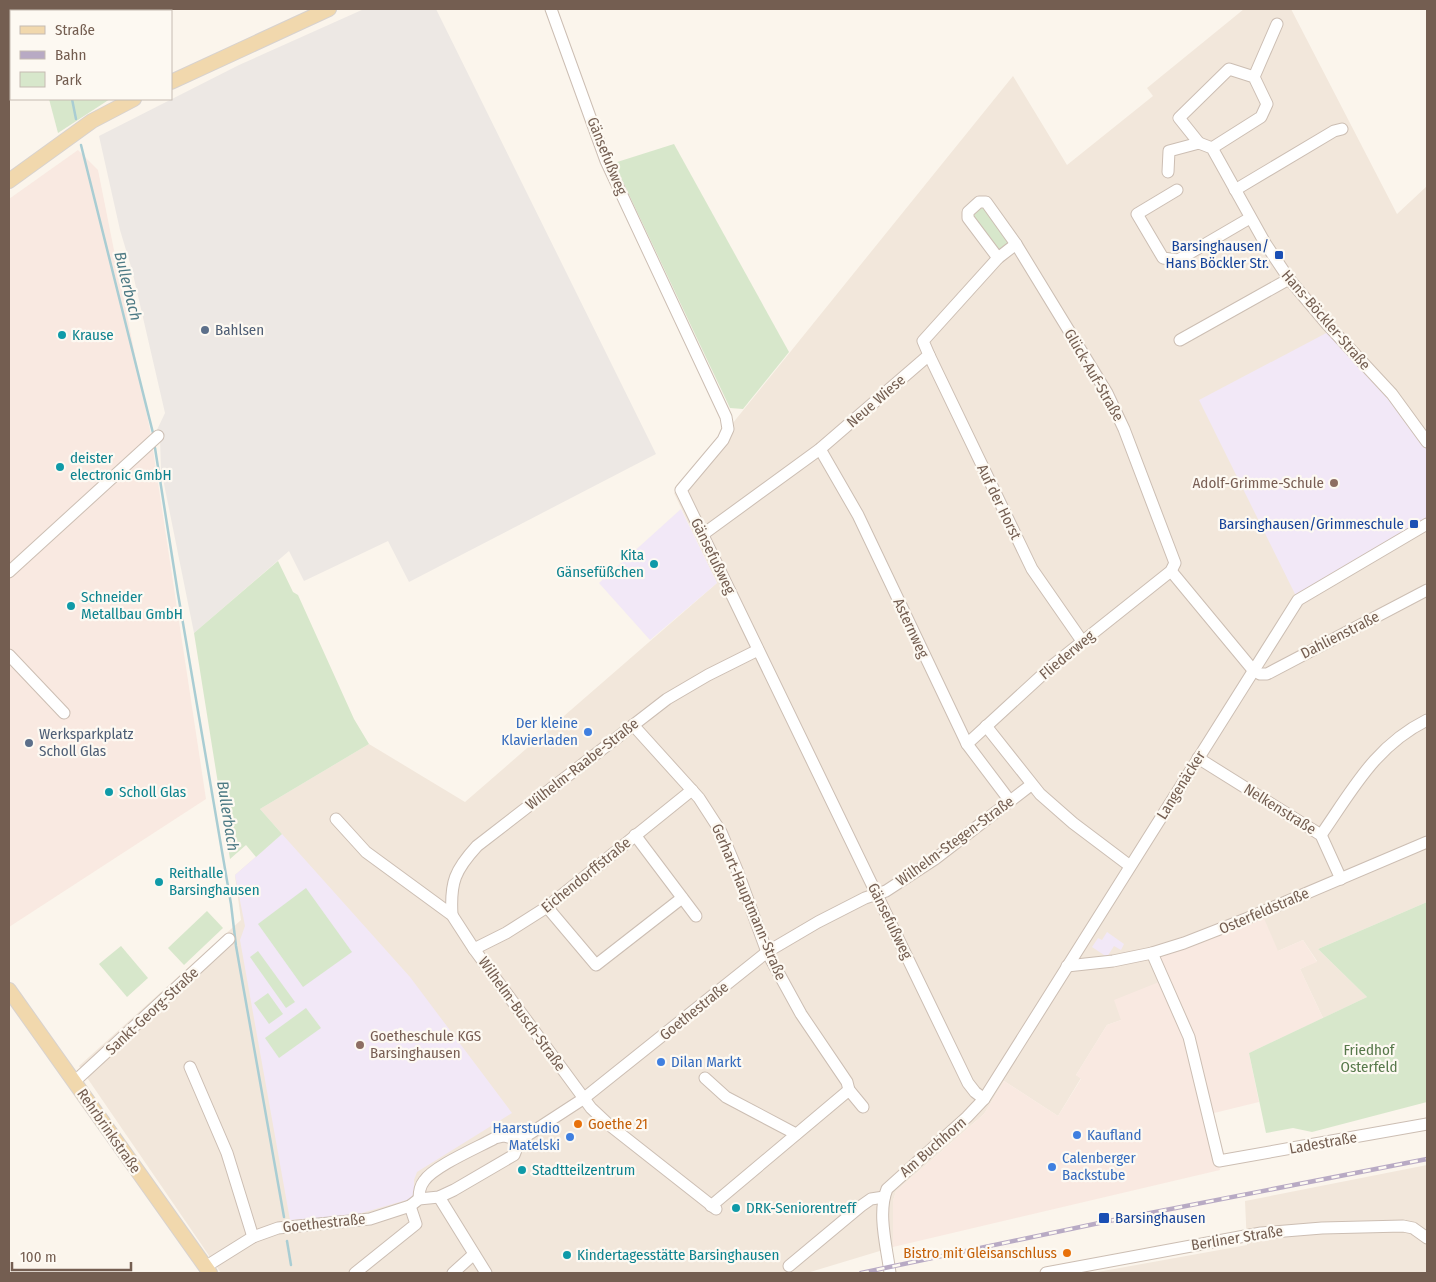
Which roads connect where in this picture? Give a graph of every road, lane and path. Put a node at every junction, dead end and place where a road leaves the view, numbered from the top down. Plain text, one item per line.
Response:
1 (329, 9) edge
2 (551, 9) edge
3 (1277, 24) dead end
4 (1254, 77) junction
5 (172, 82) edge
6 (132, 100) edge
7 (1342, 129) dead end
8 (1199, 142) junction
9 (1212, 148) junction
10 (1168, 172) dead end
11 (9, 181) edge
12 (1177, 190) dead end
13 (1235, 190) junction
14 (1250, 218) junction
15 (1016, 244) junction
16 (998, 258) junction
17 (1289, 279) junction
18 (1180, 340) dead end
19 (929, 355) junction
20 (158, 436) dead end
21 (1427, 442) edge
22 (820, 449) junction
23 (1427, 524) edge
24 (702, 535) junction
25 (1171, 570) junction
26 (9, 572) edge
27 (1427, 590) edge
28 (1082, 642) junction
29 (758, 650) junction
30 (9, 655) edge
31 (1253, 670) junction
32 (64, 713) dead end
33 (1427, 720) edge
34 (633, 725) junction
35 (986, 726) junction
36 (967, 744) junction
37 (1198, 758) junction
38 (1031, 784) junction
39 (692, 790) junction
40 (1010, 801) junction
41 (336, 819) dead end
42 (1321, 835) junction
43 (635, 836) junction
44 (1427, 842) edge
45 (1130, 866) junction
46 (1341, 879) junction
47 (877, 894) junction
48 (682, 898) junction
49 (547, 907) junction
50 (452, 915) junction
51 (696, 916) dead end
52 (229, 939) dead end
53 (474, 949) junction
54 (1077, 950) junction
55 (767, 952) junction
56 (1152, 953) junction
57 (1095, 962) junction
58 (1067, 966) junction
59 (9, 990) edge
60 (190, 1067) dead end
61 (705, 1078) dead end
62 (74, 1082) junction
63 (849, 1090) junction
64 (984, 1098) junction
65 (583, 1099) junction
66 (863, 1107) dead end
67 (1427, 1124) edge
68 (796, 1134) junction
69 (520, 1140) junction
70 (884, 1196) junction
71 (439, 1197) junction
72 (415, 1203) junction
73 (253, 1237) junction
74 (1427, 1238) edge
75 (474, 1254) junction
76 (790, 1266) dead end
77 (207, 1270) edge
78 (355, 1273) edge
79 (452, 1273) edge
80 (486, 1273) edge
81 (890, 1273) edge
82 (1046, 1273) edge
83 (1051, 1273) edge

1 - 5 main road
2 - 24 street, Gänsefußweg
3 - 4 street
4 - 8 street
4 - 9 street
6 - 11 main road
7 - 13 street
8 - 9 street
8 - 10 street
9 - 13 street, Hans-Böckler-Straße
12 - 14 street
13 - 14 street, Hans-Böckler-Straße
14 - 17 street, Hans-Böckler-Straße
15 - 16 street
15 - 16 street, Glück-Auf-Straße
15 - 25 street, Glück-Auf-Straße
16 - 19 street
17 - 18 street
17 - 21 street, Hans-Böckler-Straße
19 - 22 street, Neue Wiese
19 - 28 street, Auf der Horst
20 - 26 street
22 - 24 street, Neue Wiese
22 - 36 street, Asternweg
23 - 31 street, Langenäcker
24 - 29 street, Gänsefußweg
25 - 28 street, Fliederweg
25 - 31 street
27 - 31 street, Dahlienstraße
28 - 35 street, Fliederweg
29 - 34 street, Wilhelm-Raabe-Straße
29 - 47 street, Gänsefußweg
30 - 32 street
31 - 37 street, Langenäcker
33 - 42 street
34 - 39 street, Gerhart-Hauptmann-Straße
34 - 50 street, Wilhelm-Raabe-Straße
35 - 36 street, Fliederweg
35 - 38 street
36 - 40 street, Asternweg
37 - 42 street, Nelkenstraße
37 - 45 street, Langenäcker
38 - 40 street, Wilhelm-Stegen-Straße
38 - 45 street
39 - 43 street, Eichendorffstraße
39 - 55 street, Gerhart-Hauptmann-Straße
40 - 47 street, Wilhelm-Stegen-Straße
41 - 50 street, Wilhelm-Busch-Straße
42 - 46 street, Nelkenstraße
43 - 48 street
43 - 49 street, Eichendorffstraße
44 - 46 street, Osterfeldstraße
45 - 54 street, Langenäcker
46 - 56 street, Osterfeldstraße
47 - 55 street, Goethestraße
47 - 64 street, Gänsefußweg
48 - 49 street
48 - 51 street
49 - 53 street, Eichendorffstraße
50 - 53 street, Wilhelm-Busch-Straße
52 - 62 street, Sankt-Georg-Straße
53 - 65 street, Wilhelm-Busch-Straße
54 - 57 street
54 - 58 street, Langenäcker
55 - 63 street, Gerhart-Hauptmann-Straße
55 - 65 street, Goethestraße
56 - 57 street, Osterfeldstraße
56 - 67 street, Ladestraße
57 - 58 street, Osterfeldstraße
58 - 64 street, Langenäcker
59 - 62 main road, Rehrbrinkstraße
60 - 73 street
61 - 68 street
62 - 77 main road, Rehrbrinkstraße
63 - 66 street, Gerhart-Hauptmann-Straße
63 - 68 street
64 - 70 street, Am Buchhorn
65 - 68 street, Wilhelm-Busch-Straße
65 - 69 street, Goethestraße
69 - 71 street, Goethestraße
69 - 72 street
70 - 76 street
70 - 81 street
71 - 72 street, Goethestraße
71 - 75 street
72 - 73 street, Goethestraße
72 - 78 street
73 - 77 street, Goethestraße
74 - 83 street, Berliner Straße
75 - 79 street
75 - 80 street
82 - 83 street, Berliner Straße

